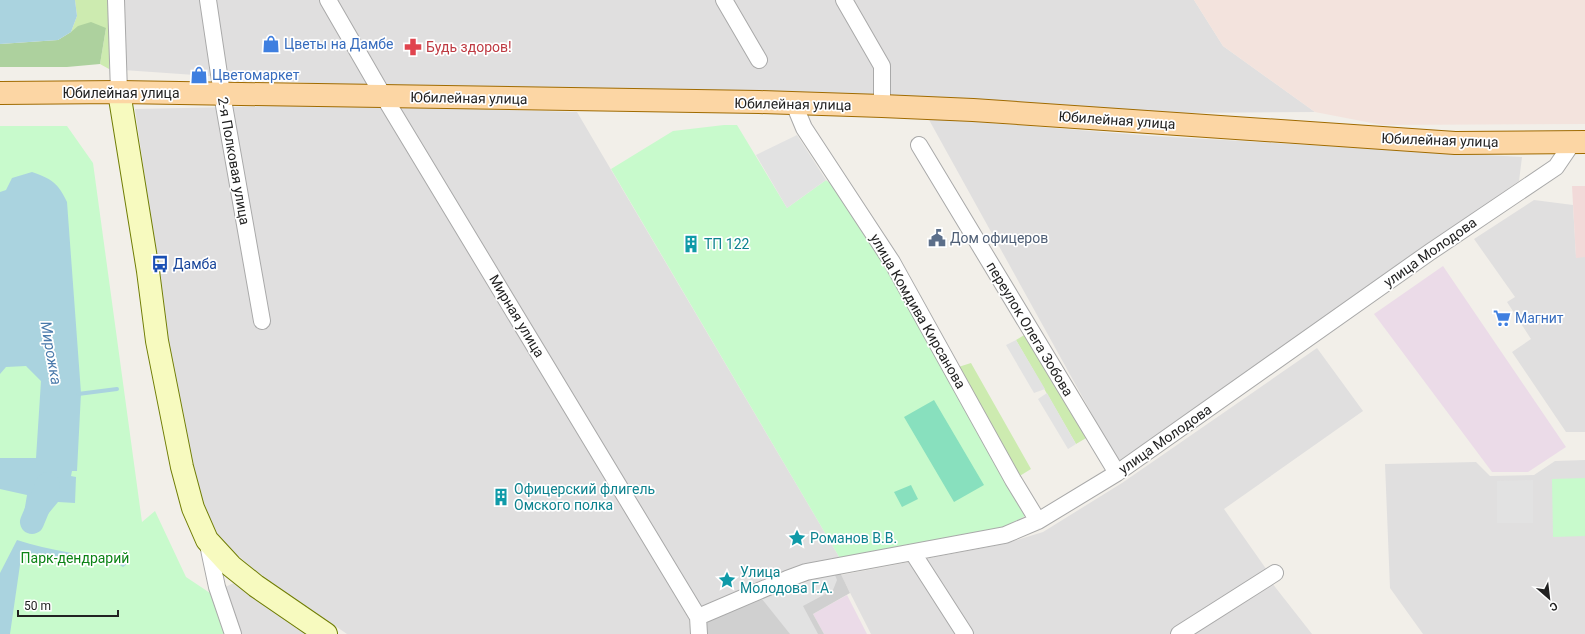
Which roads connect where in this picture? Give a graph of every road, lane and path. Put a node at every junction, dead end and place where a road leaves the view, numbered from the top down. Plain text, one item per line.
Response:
1 (116, 0) edge
2 (208, 0) edge
3 (328, 0) edge
4 (724, 0) edge
5 (844, 0) edge
6 (759, 60) dead end
7 (119, 92) junction
8 (0, 93) edge
9 (222, 94) junction
10 (384, 97) junction
11 (794, 104) junction
12 (882, 106) junction
13 (1579, 142) edge
14 (919, 145) dead end
15 (262, 321) dead end
16 (1117, 473) junction
17 (1038, 521) junction
18 (207, 540) junction
19 (912, 553) junction
20 (1275, 572) dead end
21 (698, 617) junction
22 (234, 634) edge
23 (326, 634) edge
24 (699, 634) edge
25 (964, 634) edge
26 (1179, 634) edge

1 - 7 street
2 - 9 street, 2-я Полковая улица
3 - 10 street, Мирная улица
4 - 6 street
5 - 12 street
7 - 8 main road, Юбилейная улица
7 - 9 main road, Юбилейная улица
7 - 18 main road
9 - 10 main road, Юбилейная улица
9 - 15 street, 2-я Полковая улица
10 - 11 main road, Юбилейная улица
10 - 21 street, Мирная улица
11 - 12 main road, Юбилейная улица
11 - 17 street, улица Комдива Кирсанова
12 - 13 main road, Юбилейная улица
13 - 16 street, улица Молодова
14 - 16 street, переулок Олега Зобова
16 - 17 street, улица Молодова
17 - 19 street, улица Молодова
18 - 22 street
18 - 23 main road
19 - 21 street, улица Молодова
19 - 25 street
20 - 26 street
21 - 24 street, Мирная улица

